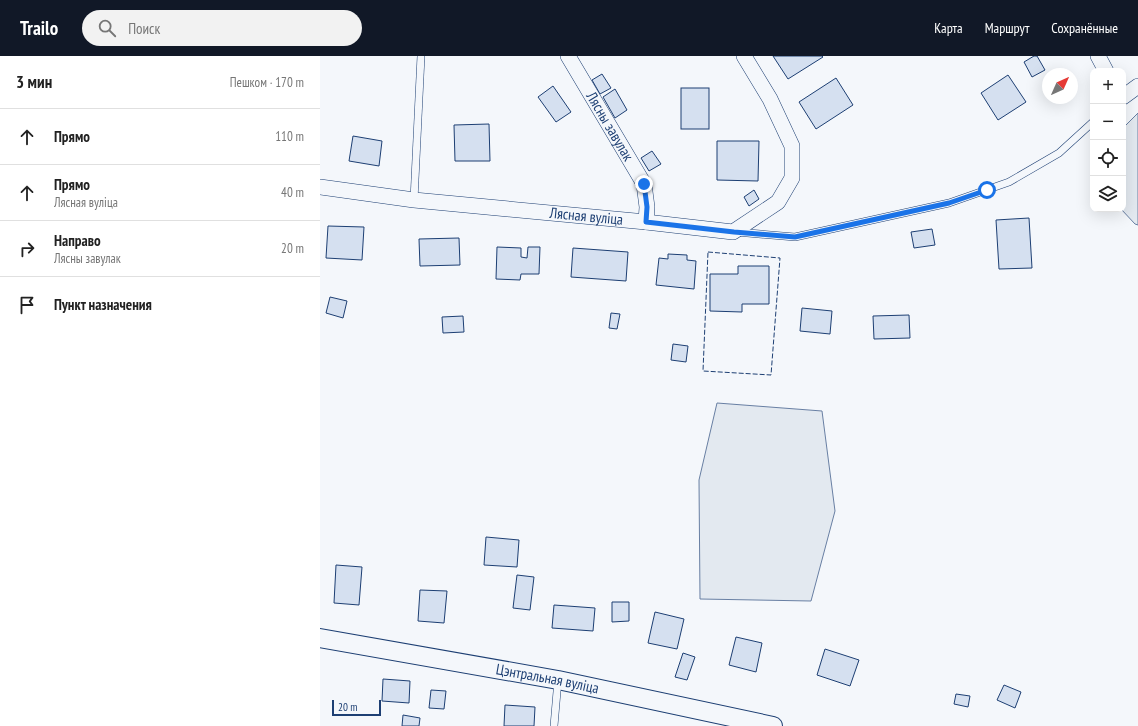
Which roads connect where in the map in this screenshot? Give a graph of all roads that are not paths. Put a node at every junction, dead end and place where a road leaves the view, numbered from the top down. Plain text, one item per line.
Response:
1 (421, 56) edge
2 (568, 56) edge
3 (744, 56) edge
4 (1098, 56) edge
5 (1104, 68) edge
6 (1138, 86) edge
7 (1126, 94) edge
8 (1090, 125) edge
9 (320, 187) edge
10 (414, 200) junction
11 (646, 222) junction
12 (734, 232) junction
13 (320, 638) edge
14 (558, 680) junction
15 (554, 726) edge
16 (773, 726) edge

1 - 10 lane
2 - 11 street, Лясны завулак
3 - 12 street
4 - 5 street
6 - 7 street
8 - 12 lane
9 - 10 street, Лясная вуліца
10 - 11 street, Лясная вуліца
11 - 12 street, Лясная вуліца
13 - 14 street, Цэнтральная вуліца
14 - 15 lane
14 - 16 street, Цэнтральная вуліца

